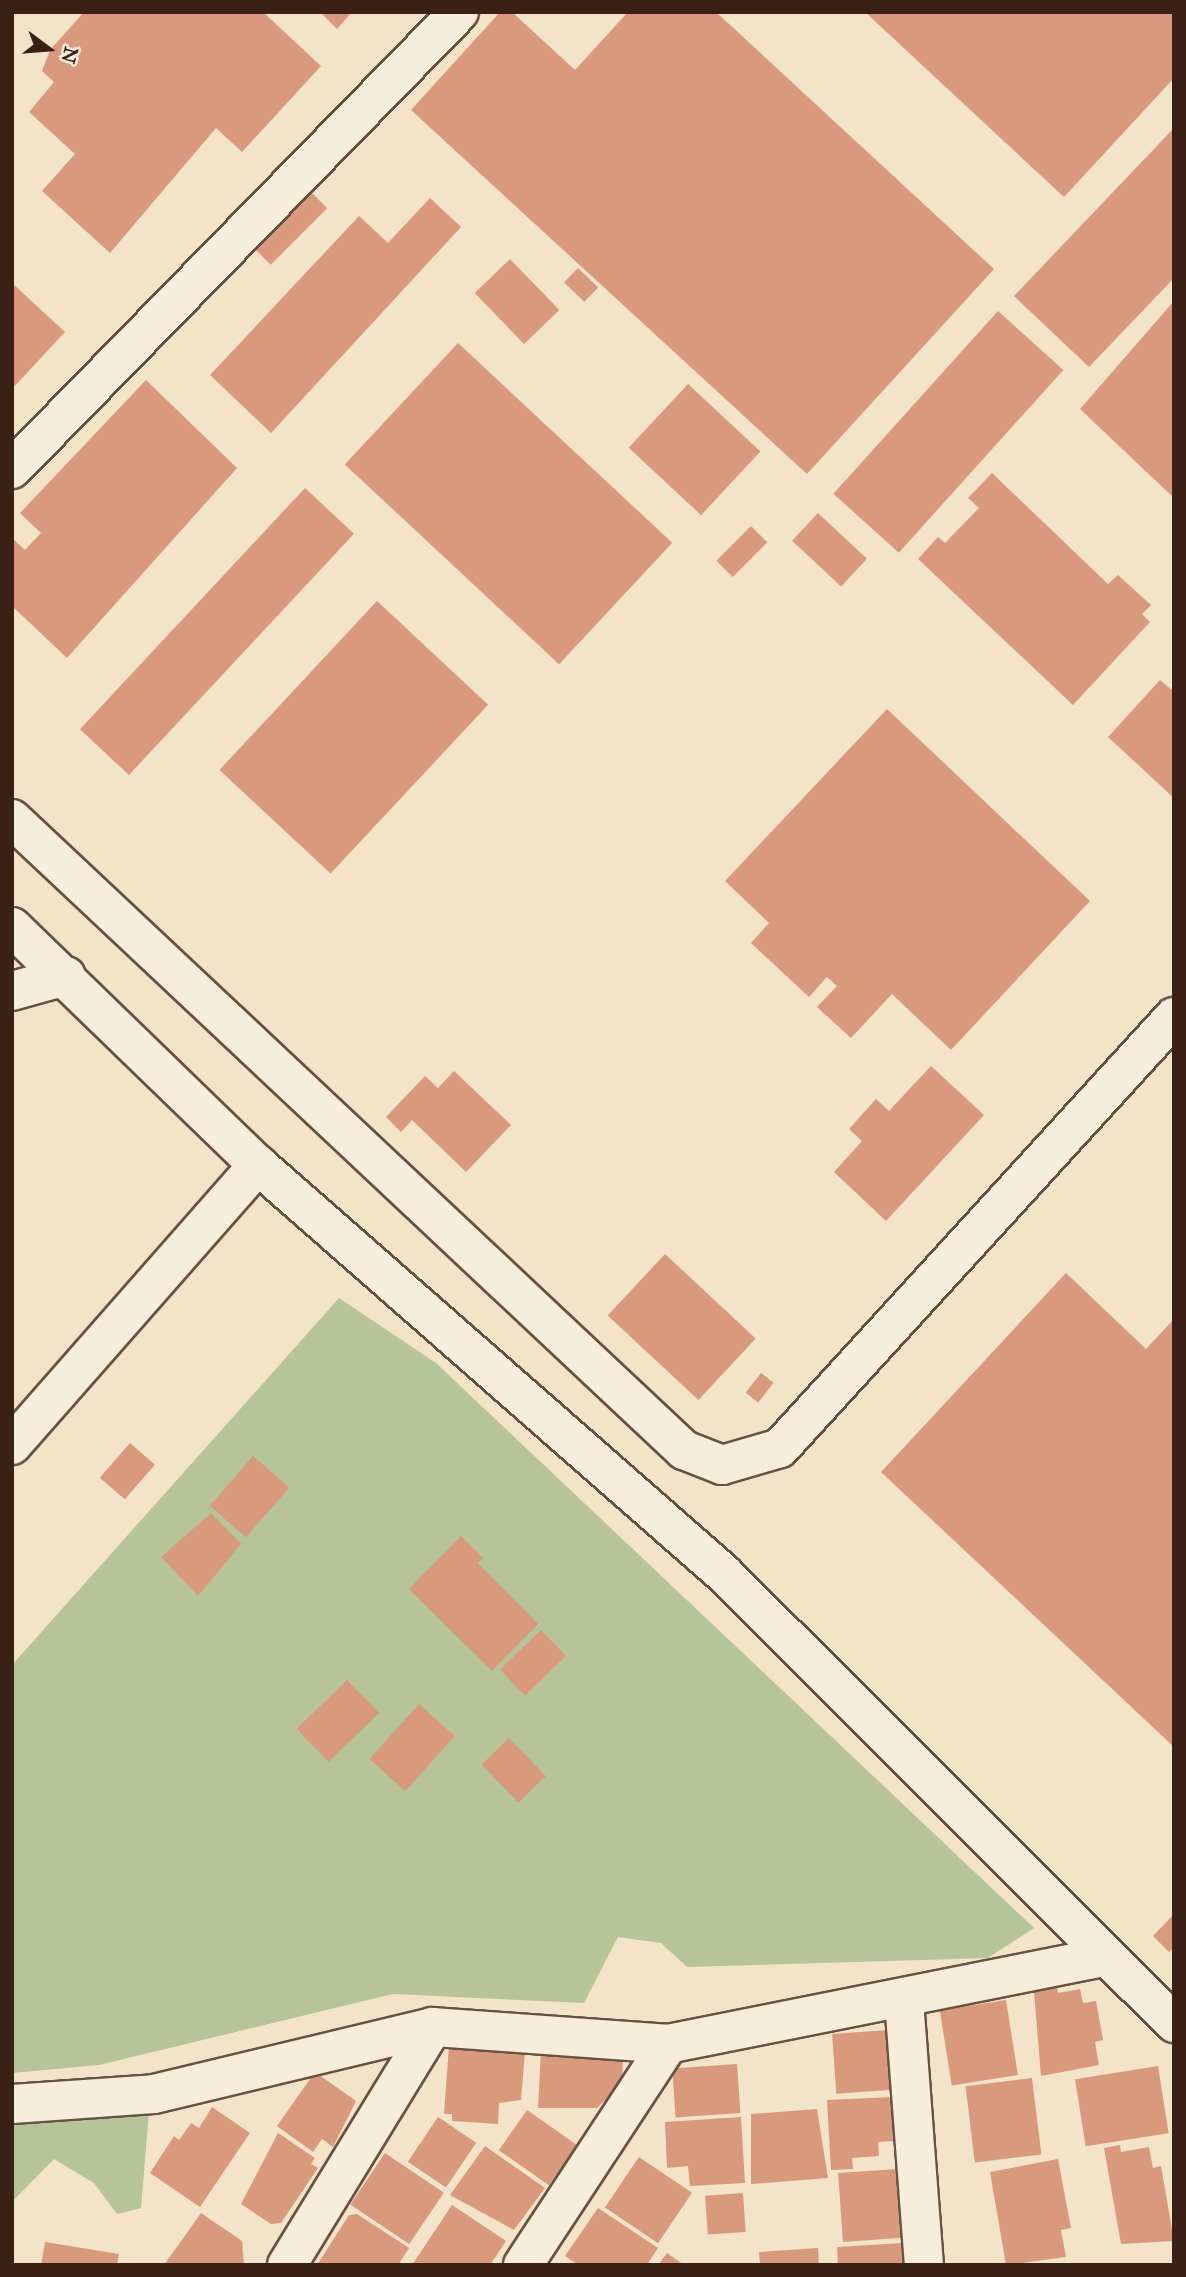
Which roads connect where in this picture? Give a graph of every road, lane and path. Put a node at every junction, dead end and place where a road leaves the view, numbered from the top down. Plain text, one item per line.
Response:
1 (459, 12) edge
2 (12, 469) edge
3 (12, 819) edge
4 (12, 928) edge
5 (66, 975) junction
6 (12, 991) edge
7 (1174, 1017) edge
8 (258, 1165) junction
9 (12, 1445) edge
10 (1104, 1957) junction
11 (904, 2000) junction
12 (1174, 2022) edge
13 (433, 2027) junction
14 (668, 2044) junction
15 (12, 2104) edge
16 (287, 2265) edge
17 (523, 2265) edge
18 (924, 2265) edge

1 - 2 street
3 - 7 street
4 - 5 street
5 - 6 street
5 - 8 street
8 - 9 street
8 - 10 street
10 - 11 street
10 - 12 street
11 - 14 street
11 - 18 street
13 - 14 street
13 - 15 street
13 - 16 street
14 - 17 street

